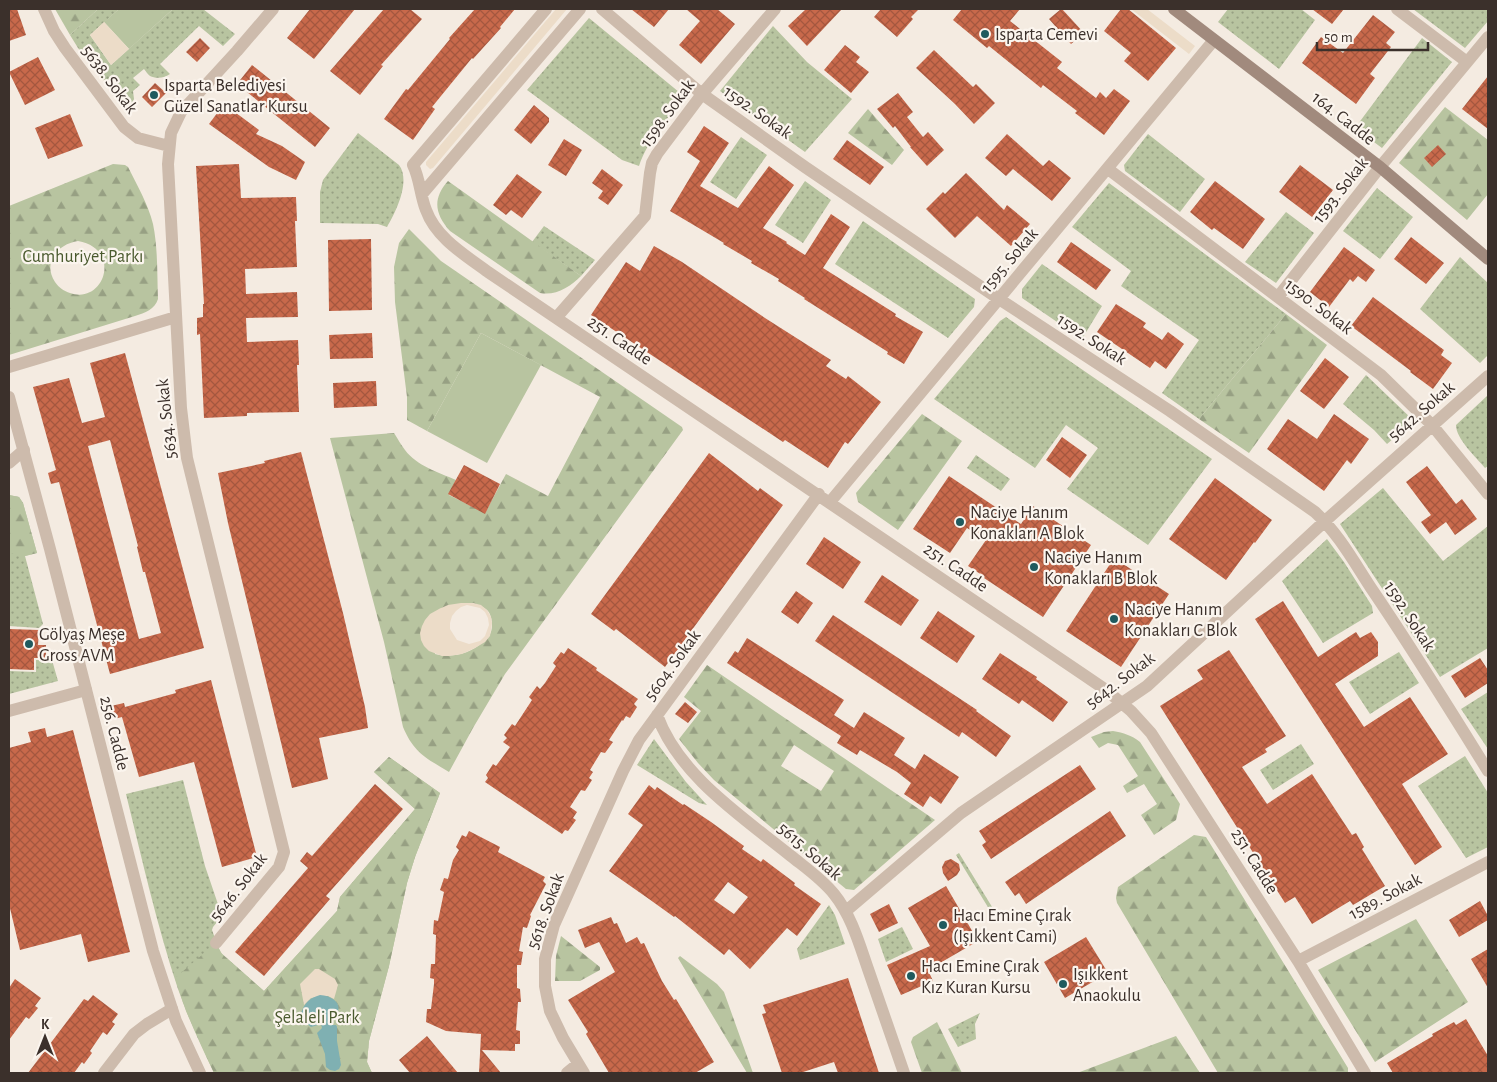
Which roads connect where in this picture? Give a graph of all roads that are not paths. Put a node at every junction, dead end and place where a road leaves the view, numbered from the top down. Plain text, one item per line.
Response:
1 (44, 9) edge
2 (273, 9) edge
3 (546, 9) edge
4 (580, 9) edge
5 (602, 9) edge
6 (775, 9) edge
7 (1174, 9) edge
8 (1397, 9) edge
9 (1488, 37) edge
10 (1214, 40) junction
11 (1467, 62) junction
12 (702, 94) junction
13 (169, 146) junction
14 (1380, 167) junction
15 (1108, 168) junction
16 (422, 194) junction
17 (1488, 260) edge
18 (1278, 297) junction
19 (999, 299) junction
20 (176, 317) junction
21 (556, 318) junction
22 (9, 367) edge
23 (1488, 376) edge
24 (9, 398) edge
25 (1432, 425) junction
26 (24, 450) junction
27 (9, 464) edge
28 (819, 494) junction
29 (1488, 494) edge
30 (830, 502) junction
31 (1325, 521) junction
32 (86, 690) junction
33 (1123, 704) junction
34 (9, 711) edge
35 (657, 715) junction
36 (1488, 771) edge
37 (284, 852) joint
38 (1488, 862) edge
39 (578, 871) joint
40 (846, 911) junction
41 (216, 943) dead end
42 (1298, 961) junction
43 (172, 1009) junction
44 (581, 1069) edge
45 (104, 1073) edge
46 (200, 1073) edge
47 (567, 1073) edge
48 (904, 1073) edge
49 (1365, 1073) edge

1 - 13 street, 5638. Sokak
2 - 13 street, 5634. Sokak
3 - 16 street, 251. Cadde
4 - 16 street
5 - 12 street, 1592. Sokak
6 - 12 street, 1598. Sokak
7 - 10 main road, 164. Cadde
8 - 11 street
9 - 11 street, 1593. Sokak
10 - 14 main road, 164. Cadde
10 - 15 street, 1595. Sokak
11 - 14 street, 1593. Sokak
12 - 19 street, 1592. Sokak
12 - 21 street, 1598. Sokak
13 - 20 street, 5634. Sokak
14 - 17 main road, 164. Cadde
14 - 18 street, 1593. Sokak
15 - 18 street, 1590. Sokak
15 - 19 street, 1595. Sokak
16 - 21 street, 251. Cadde
18 - 25 street, 1590. Sokak
19 - 30 street, 1595. Sokak
19 - 31 street, 1592. Sokak
20 - 22 street
20 - 37 street, 5634. Sokak
21 - 28 street, 251. Cadde
23 - 25 street, 5642. Sokak
24 - 26 street, 256. Cadde
25 - 29 street, 1590. Sokak
25 - 31 street, 5642. Sokak
26 - 27 street
26 - 32 street, 256. Cadde
28 - 30 street, 251. Cadde
28 - 35 street, 5604. Sokak
30 - 33 street, 251. Cadde
31 - 33 street, 5642. Sokak
31 - 36 street, 1592. Sokak
32 - 34 street
32 - 43 street, 256. Cadde
33 - 40 street, 5642. Sokak
33 - 42 street, 251. Cadde
35 - 39 street, 5604. Sokak
35 - 40 street, 5615. Sokak
37 - 41 street, 5646. Sokak
38 - 42 street, 1589. Sokak
39 - 44 street, 5618. Sokak
40 - 48 street, 5615. Sokak
42 - 49 street, 251. Cadde
43 - 45 street
43 - 46 street, 256. Cadde
44 - 47 street

